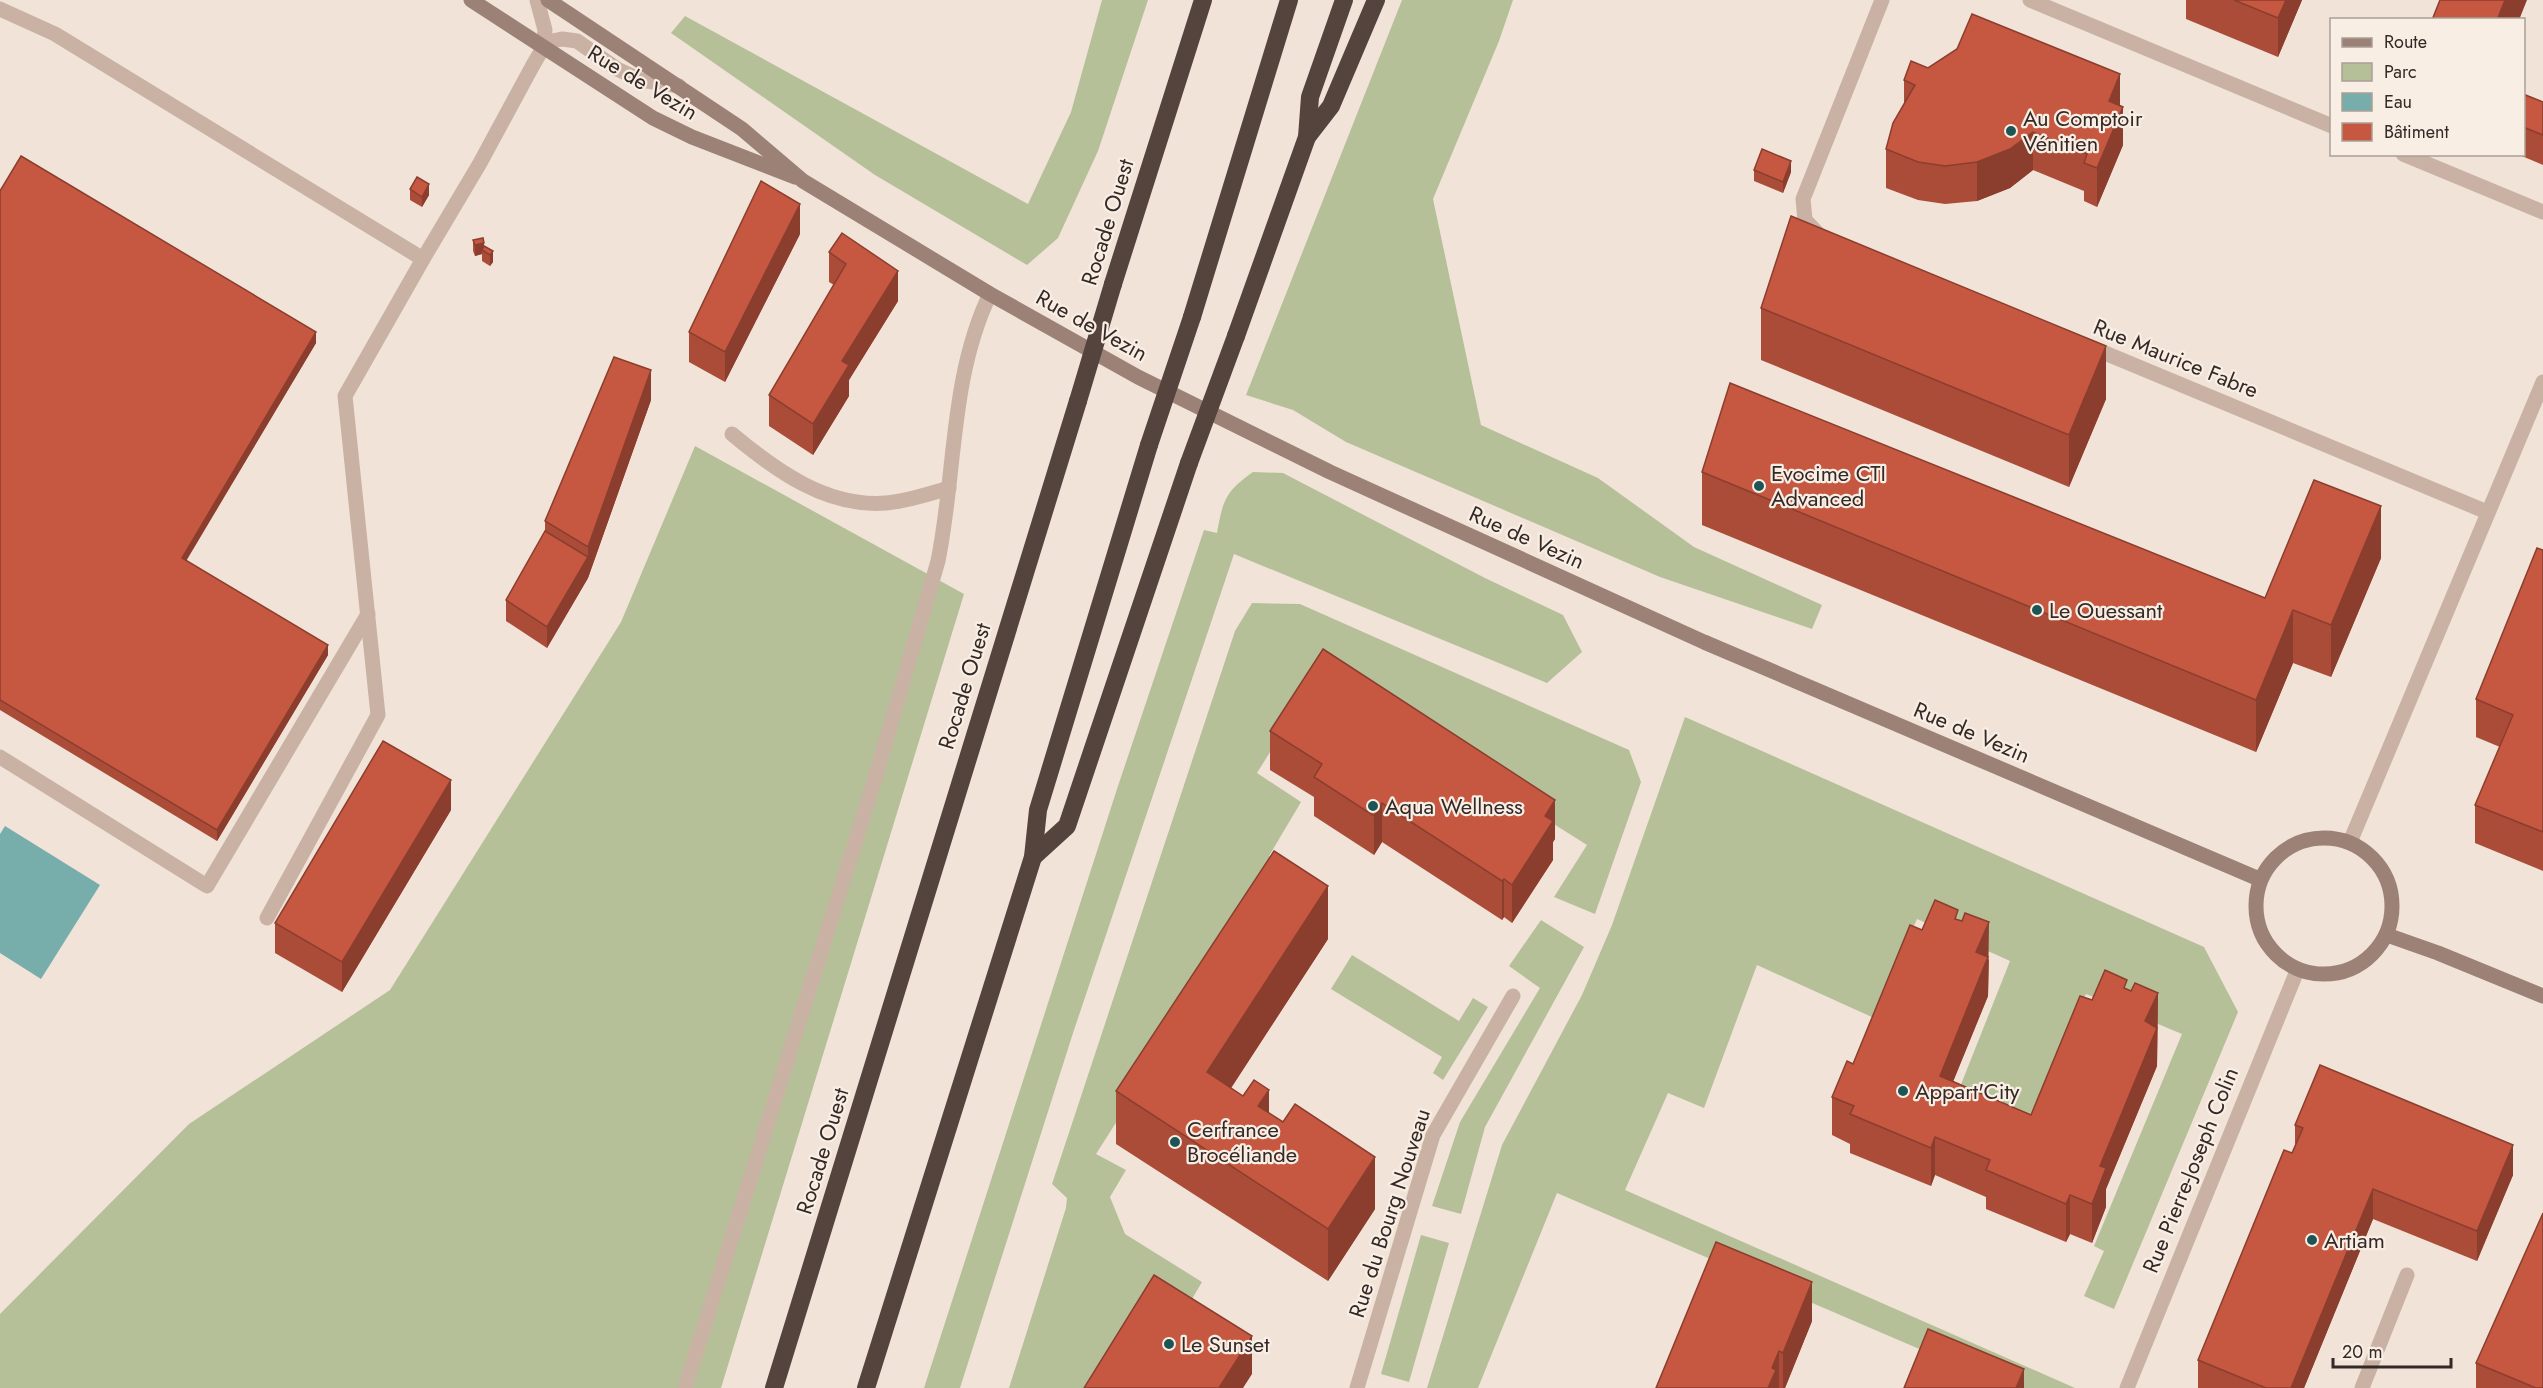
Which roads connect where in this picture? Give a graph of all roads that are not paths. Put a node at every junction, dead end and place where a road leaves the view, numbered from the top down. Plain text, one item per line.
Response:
1 (471, 0) edge
2 (537, 0) edge
3 (548, 0) edge
4 (1203, 0) edge
5 (1289, 0) edge
6 (1344, 0) edge
7 (1376, 0) edge
8 (1882, 0) edge
9 (2030, 0) edge
10 (0, 9) edge
11 (543, 48) junction
12 (682, 87) junction
13 (2330, 126) edge
14 (1308, 137) junction
15 (2408, 156) edge
16 (803, 180) junction
17 (2543, 212) edge
18 (1832, 243) edge
19 (423, 259) junction
20 (990, 294) junction
21 (2070, 339) edge
22 (2543, 382) edge
23 (732, 434) dead end
24 (949, 488) junction
25 (2487, 512) junction
26 (368, 614) junction
27 (0, 757) edge
28 (2350, 842) junction
29 (1033, 857) junction
30 (2259, 879) junction
31 (267, 918) dead end
32 (2387, 935) junction
33 (2297, 971) junction
34 (1513, 996) dead end
35 (2543, 996) edge
36 (2408, 1275) dead end
37 (685, 1388) edge
38 (774, 1388) edge
39 (866, 1388) edge
40 (1357, 1388) edge
41 (2127, 1388) edge
42 (2362, 1388) edge

1 - 11 main road, Rue de Vezin
2 - 11 street
3 - 12 main road, Rue de Vezin
4 - 38 highway, Rocade Ouest, bridge
5 - 29 highway, bridge
6 - 14 highway
7 - 14 highway
8 - 18 street
9 - 13 street
10 - 19 street
11 - 12 street
11 - 16 main road, Rue de Vezin
11 - 19 street
12 - 16 main road, Rue de Vezin
14 - 29 highway, bridge
15 - 17 street
16 - 20 main road, Rue de Vezin
19 - 26 street
20 - 24 street
20 - 30 main road, Rue de Vezin
21 - 25 street, Rue Maurice Fabre
22 - 25 street
23 - 24 street
24 - 37 street
25 - 28 street
26 - 27 street
26 - 31 street
28 - 30 main road
28 - 32 main road
29 - 39 highway
30 - 33 main road
32 - 33 main road
32 - 35 main road
33 - 41 street, Rue Pierre-Joseph Colin
34 - 40 street, Rue du Bourg Nouveau
36 - 42 street

